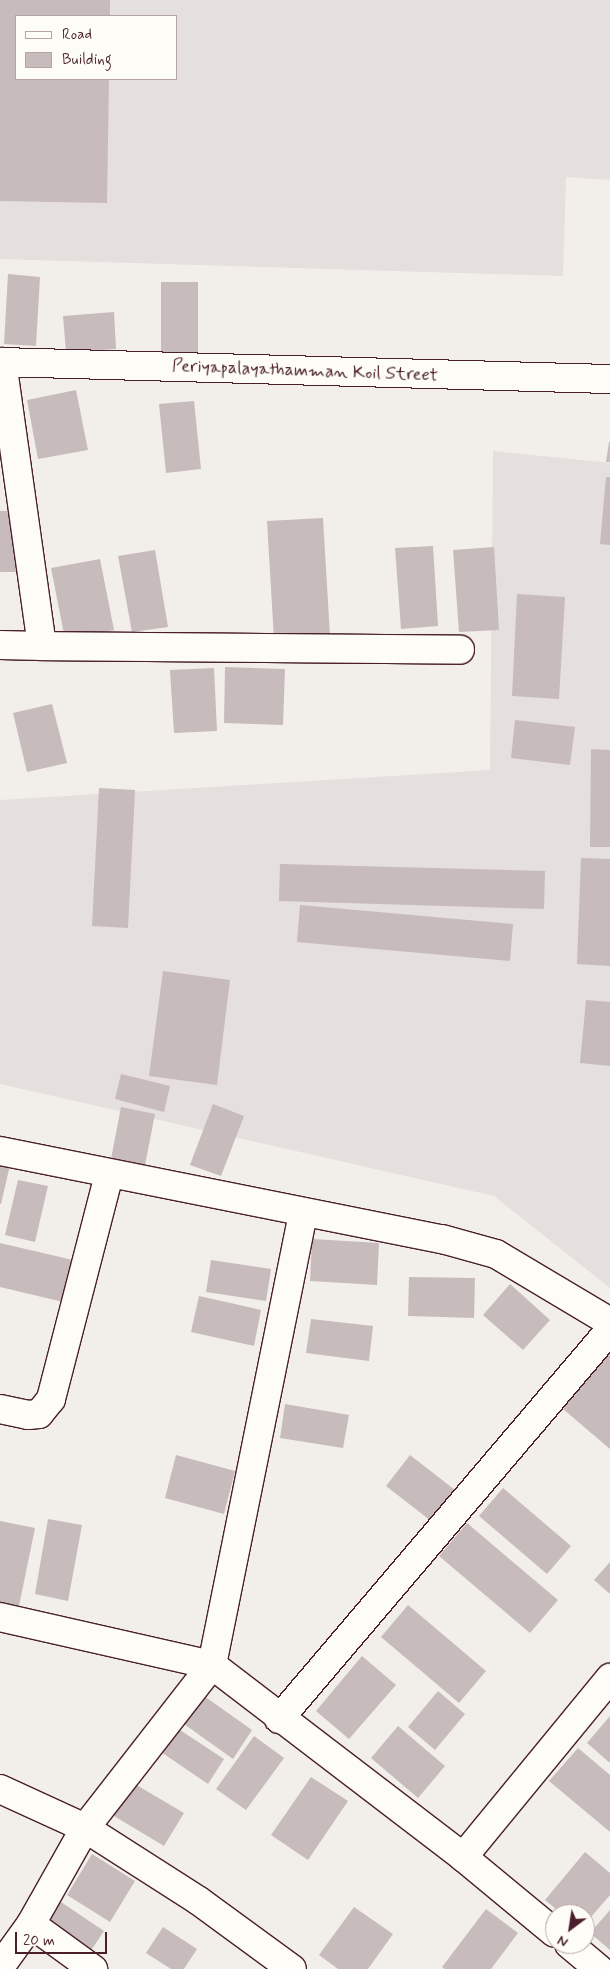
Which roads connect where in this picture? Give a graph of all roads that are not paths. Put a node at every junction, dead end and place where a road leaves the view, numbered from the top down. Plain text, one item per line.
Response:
1 (1, 362) edge
2 (610, 376) edge
3 (0, 645) edge
4 (42, 646) junction
5 (460, 650) dead end
6 (0, 1151) edge
7 (109, 1174) junction
8 (302, 1213) junction
9 (610, 1322) edge
10 (610, 1330) edge
11 (0, 1409) edge
12 (0, 1617) edge
13 (212, 1665) junction
14 (610, 1678) edge
15 (279, 1719) junction
16 (0, 1789) edge
17 (85, 1828) junction
18 (463, 1857) junction
19 (31, 1924) junction
20 (545, 1924) edge
21 (581, 1954) edge
22 (0, 1967) edge
23 (93, 1969) edge
24 (292, 1969) edge
25 (599, 1969) edge

1 - 2 street, Periyapalayathamman Koil Street
1 - 4 street
3 - 4 street
4 - 5 street
6 - 7 street
7 - 8 street
7 - 11 street
8 - 9 street
8 - 13 street
10 - 15 street
12 - 13 street
13 - 15 street
13 - 17 street
14 - 18 street
15 - 18 street
16 - 17 street
17 - 19 street
17 - 24 street
18 - 20 street
19 - 22 street
19 - 23 street
21 - 25 street

